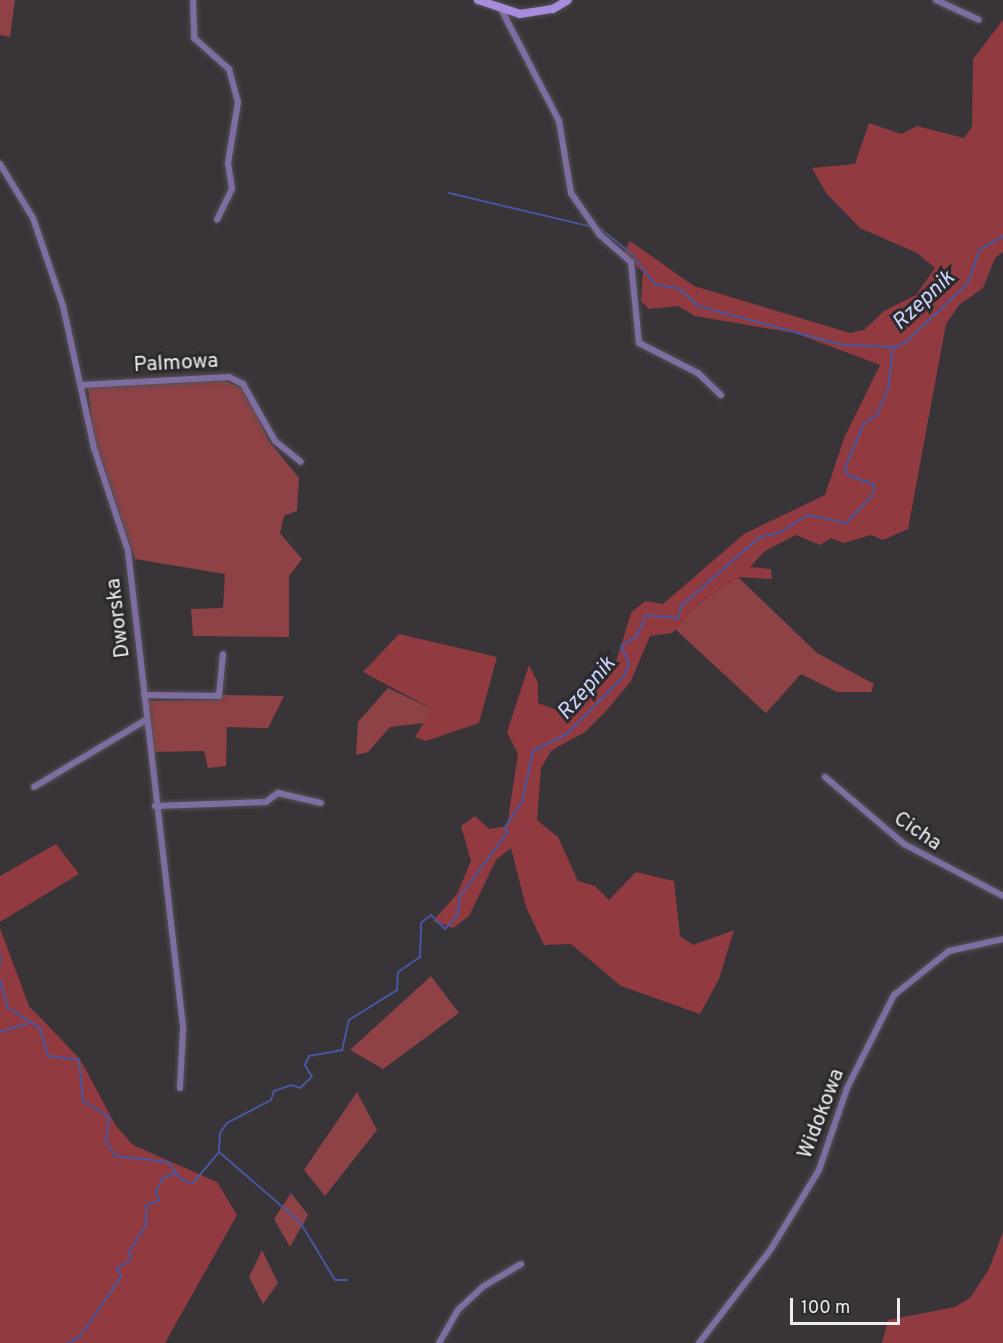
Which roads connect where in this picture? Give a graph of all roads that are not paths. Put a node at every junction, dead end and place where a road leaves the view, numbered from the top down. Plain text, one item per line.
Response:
1 (193, 0) edge
2 (478, 0) edge
3 (568, 0) edge
4 (936, 0) edge
5 (502, 12) junction
6 (979, 20) dead end
7 (0, 164) edge
8 (217, 220) dead end
9 (81, 385) junction
10 (721, 395) dead end
11 (301, 462) dead end
12 (223, 654) dead end
13 (144, 695) junction
14 (146, 720) junction
15 (825, 777) dead end
16 (34, 787) dead end
17 (321, 803) dead end
18 (154, 806) junction
19 (1003, 896) edge
20 (1003, 939) edge
21 (180, 1088) dead end
22 (521, 1264) dead end
23 (439, 1343) edge
24 (699, 1343) edge

1 - 8 street
2 - 5 street
3 - 5 street
4 - 6 street
5 - 10 street
7 - 9 street, Dworska
9 - 11 street, Palmowa
9 - 13 street, Dworska
12 - 13 street
13 - 14 street, Dworska
14 - 16 street
14 - 18 street, Dworska
15 - 19 street, Cicha
17 - 18 street
18 - 21 street, Dworska
20 - 24 street, Widokowa
22 - 23 street

